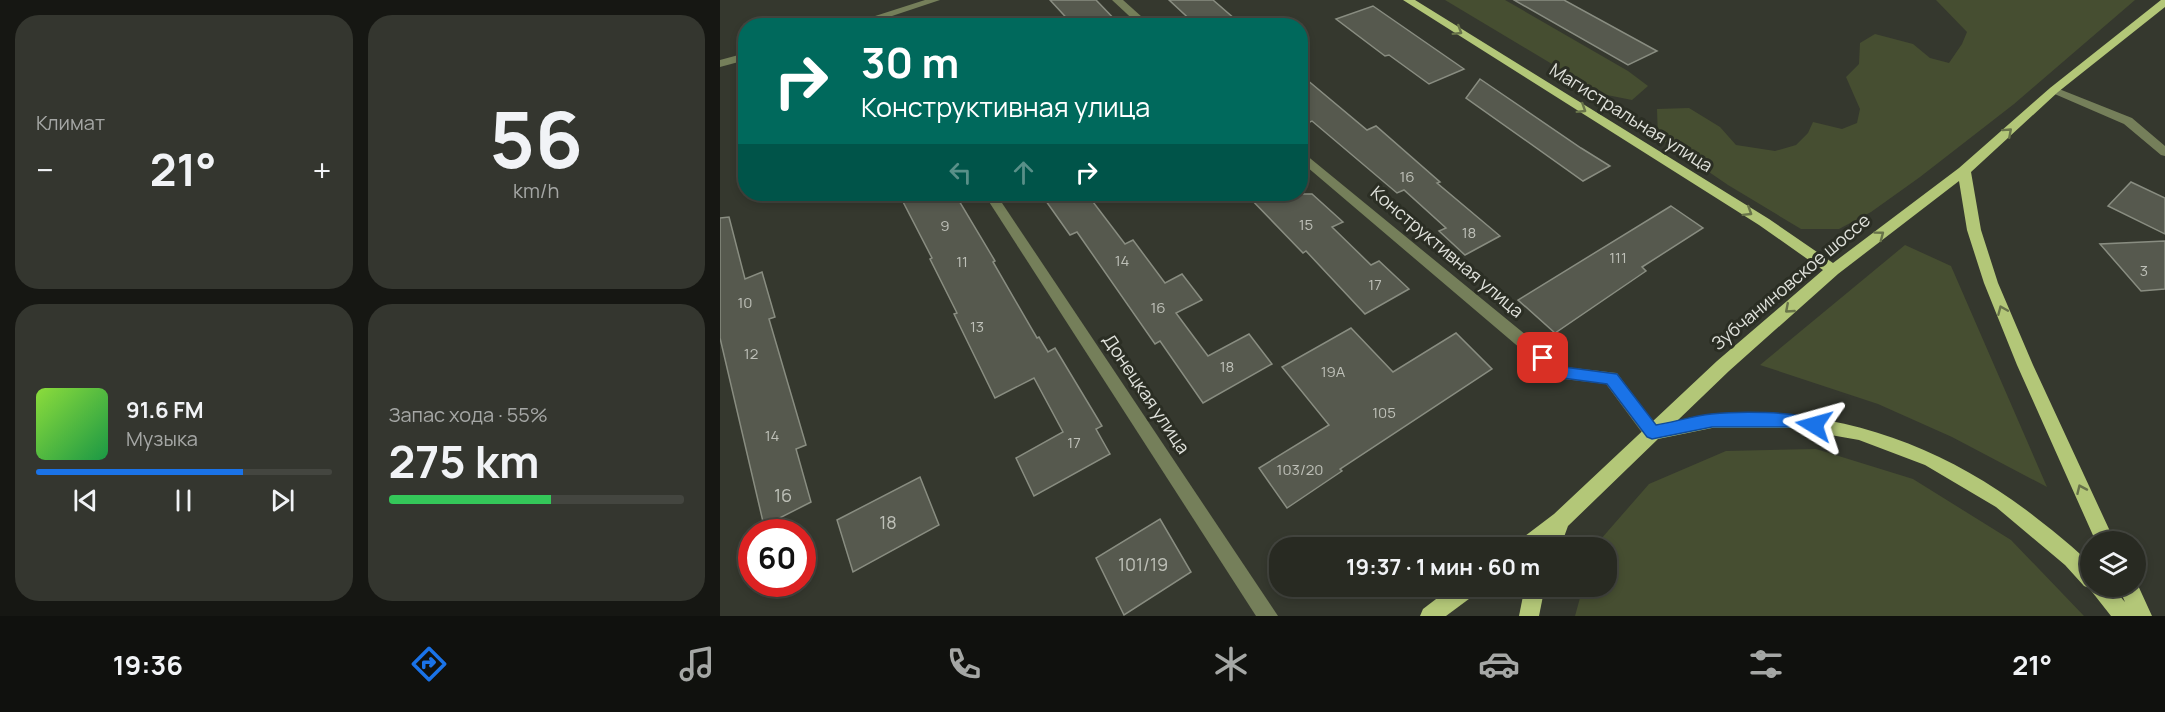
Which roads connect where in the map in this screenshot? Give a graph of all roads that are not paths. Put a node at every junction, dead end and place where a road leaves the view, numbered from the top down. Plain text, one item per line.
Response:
1 (935, 0) edge
2 (1117, 0) edge
3 (1408, 0) edge
4 (2165, 2) edge
5 (887, 18) edge
6 (1138, 18) edge
7 (738, 58) edge
8 (720, 64) edge
9 (2054, 90) junction
10 (2165, 152) edge
11 (1308, 161) edge
12 (1964, 171) junction
13 (995, 201) edge
14 (1833, 270) junction
15 (1652, 433) junction
16 (1561, 520) junction
17 (2101, 531) edge
18 (1539, 537) edge
19 (1554, 537) edge
20 (2080, 567) edge
21 (1455, 597) edge
22 (1532, 597) edge
23 (2108, 597) edge
24 (2133, 597) edge
25 (1268, 616) edge
26 (1430, 616) edge
27 (1529, 616) edge
28 (2124, 616) edge
29 (2142, 616) edge

1 - 5 street
2 - 6 street
3 -> 14 main road, Магистральная улица
4 - 9 main road, Зубчаниновское шоссе
7 - 8 street
9 - 10 street
12 -> 9 main road, Зубчаниновское шоссе
11 - 15 street, Конструктивная улица
14 -> 12 main road, Зубчаниновское шоссе
17 -> 12 main road
13 - 25 street, Донецкая улица
14 -> 15 main road, Зубчаниновское шоссе
15 - 16 main road, Зубчаниновское шоссе
15 - 20 main road
16 - 18 main road
16 - 19 main road
21 - 26 main road
22 - 27 main road
23 - 28 main road
24 - 29 main road

